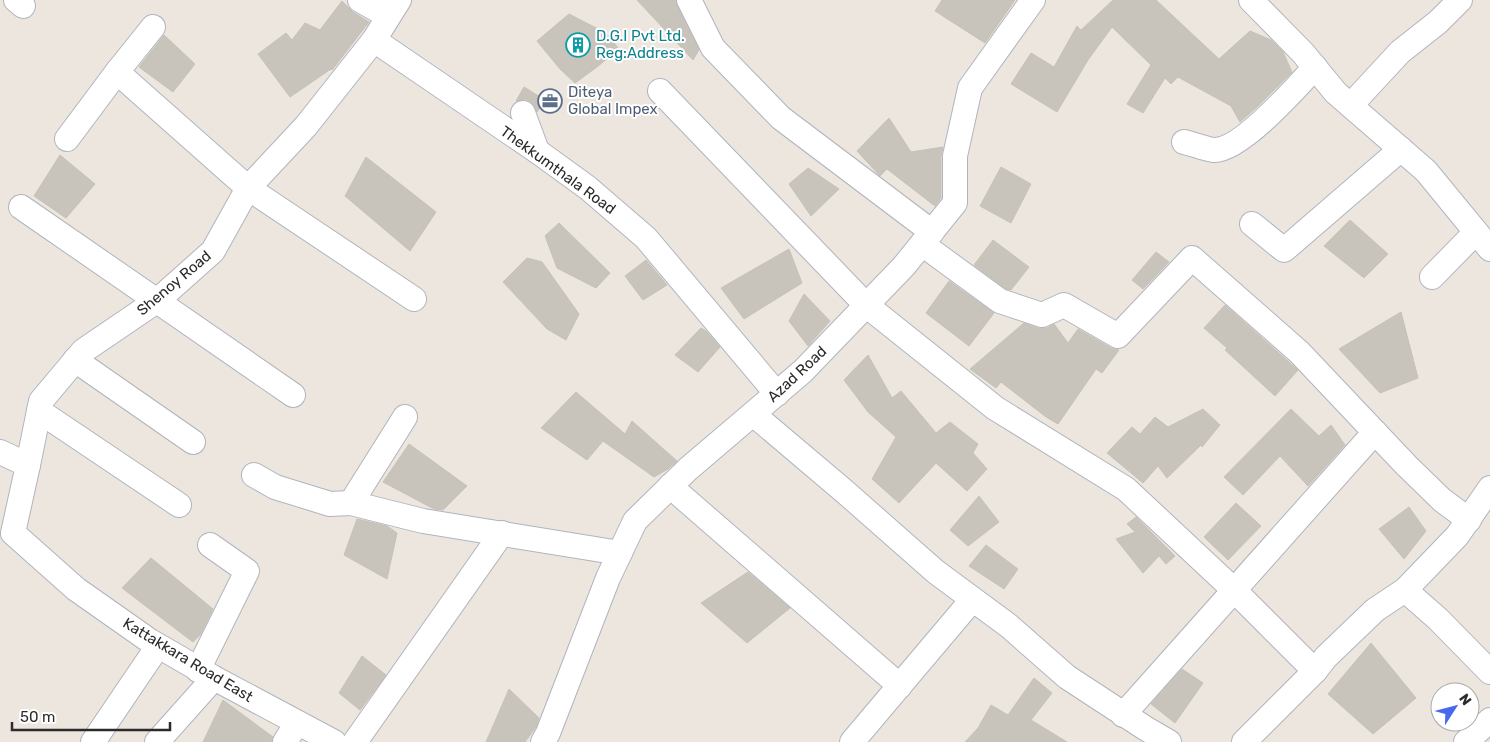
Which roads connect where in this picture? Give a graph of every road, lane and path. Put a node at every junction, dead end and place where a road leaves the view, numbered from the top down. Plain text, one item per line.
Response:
1 (360, 0) edge
2 (689, 0) edge
3 (1033, 0) edge
4 (1251, 0) edge
5 (1460, 0) edge
6 (393, 8) edge
7 (153, 27) dead end
8 (374, 40) junction
9 (1315, 67) junction
10 (117, 72) junction
11 (660, 91) dead end
12 (1351, 105) junction
13 (523, 113) dead end
14 (67, 140) dead end
15 (1184, 142) dead end
16 (1401, 149) junction
17 (537, 151) junction
18 (248, 188) junction
19 (22, 207) dead end
20 (1252, 224) dead end
21 (927, 238) junction
22 (1483, 240) edge
23 (1432, 277) dead end
24 (414, 299) dead end
25 (158, 300) junction
26 (866, 305) junction
27 (75, 360) junction
28 (777, 394) junction
29 (293, 395) dead end
30 (39, 411) junction
31 (753, 414) junction
32 (405, 417) dead end
33 (1375, 432) junction
34 (193, 442) dead end
35 (0, 452) edge
36 (28, 465) junction
37 (254, 475) dead end
38 (670, 486) junction
39 (1490, 488) edge
40 (351, 503) junction
41 (179, 505) dead end
42 (1468, 520) junction
43 (502, 533) junction
44 (210, 545) dead end
45 (620, 553) junction
46 (1234, 590) junction
47 (1405, 590) junction
48 (972, 600) junction
49 (158, 646) junction
50 (1315, 671) junction
51 (1490, 672) edge
52 (206, 674) junction
53 (900, 686) junction
54 (1123, 714) junction
55 (1490, 720) edge
56 (291, 732) edge
57 (93, 742) edge
58 (157, 742) edge
59 (334, 742) edge
60 (356, 742) edge
61 (543, 742) edge
62 (852, 742) edge
63 (1169, 742) edge
64 (1244, 742) edge
65 (1466, 742) edge

1 - 6 street
2 - 21 street
3 - 21 street, Azad Road
4 - 9 street
5 - 12 street
6 - 8 street, Shenoy Road
7 - 10 street
8 - 17 street, Thekkumthala Road
8 - 18 street, Shenoy Road
9 - 12 street
9 - 15 street
10 - 14 street
10 - 18 street
11 - 26 street
12 - 16 street
13 - 17 street
16 - 20 street
16 - 22 street
17 - 28 street, Thekkumthala Road
18 - 24 street
18 - 25 street, Shenoy Road
19 - 25 street
21 - 26 street, Azad Road
21 - 33 street
22 - 23 street
25 - 27 street, Shenoy Road
25 - 29 street
26 - 28 street, Azad Road
26 - 46 street
27 - 30 street, Shenoy Road
27 - 34 street
28 - 31 street, Azad Road
30 - 36 street, Shenoy Road
30 - 41 street
31 - 38 street, Azad Road
31 - 48 street
32 - 40 street
33 - 42 street
33 - 46 street
35 - 36 street
36 - 49 street, Kattakkara Road East
37 - 40 street
38 - 45 street, Azad Road
38 - 53 street
39 - 42 street
40 - 43 street
42 - 47 street
43 - 45 street
43 - 60 street
44 - 52 street
45 - 61 street, Azad Road
46 - 50 street
46 - 54 street
47 - 50 street
47 - 51 street
48 - 53 street
48 - 54 street
49 - 52 street, Kattakkara Road East
49 - 57 street
50 - 64 street
52 - 56 street, Kattakkara Road East
52 - 58 street
53 - 62 street
54 - 63 street
55 - 65 street
56 - 59 street, Kattakkara Road East

